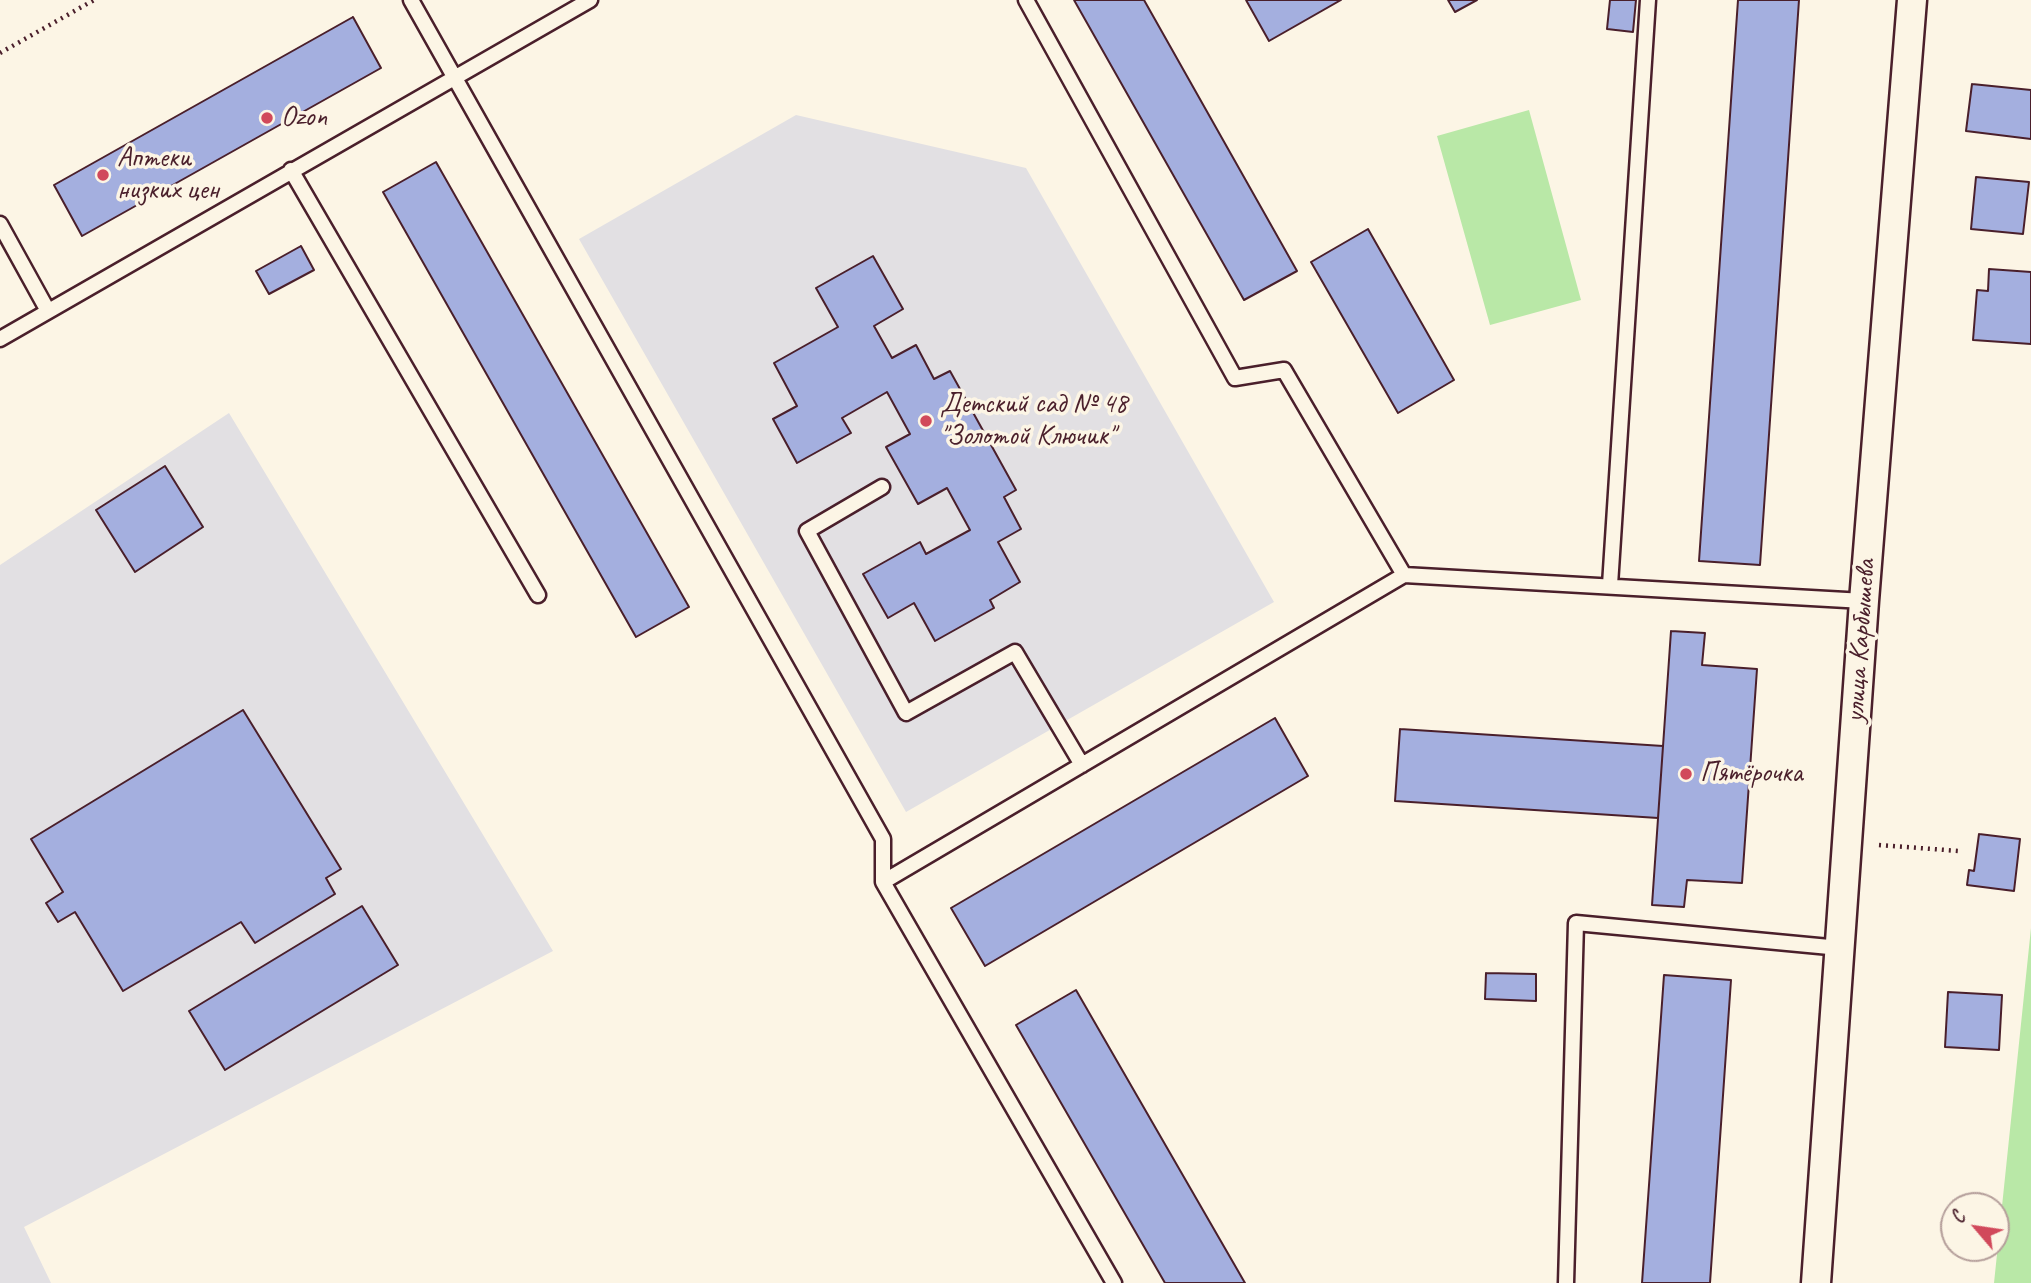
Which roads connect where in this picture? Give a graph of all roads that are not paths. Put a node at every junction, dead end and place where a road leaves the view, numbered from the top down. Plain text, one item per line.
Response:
1 (411, 0) edge
2 (590, 0) edge
3 (1026, 0) edge
4 (1648, 0) edge
5 (1912, 0) edge
6 (455, 78) junction
7 (291, 170) junction
8 (0, 224) edge
9 (48, 311) junction
10 (0, 339) edge
11 (882, 487) dead end
12 (1404, 575) junction
13 (1610, 586) junction
14 (538, 594) dead end
15 (1864, 601) junction
16 (1082, 765) junction
17 (883, 882) junction
18 (1840, 948) junction
19 (1114, 1283) edge
20 (1566, 1283) edge
21 (1816, 1283) edge

1 - 6 lane
2 - 6 lane
3 - 12 lane
4 - 13 lane
5 - 15 street, улица Карбышева
6 - 7 lane
6 - 17 lane
7 - 9 lane
7 - 14 lane
8 - 9 lane
9 - 10 lane
11 - 16 lane
12 - 13 lane
12 - 16 lane
13 - 15 lane
15 - 18 street, улица Карбышева
16 - 17 lane
17 - 19 lane
18 - 20 lane
18 - 21 street, улица Карбышева

